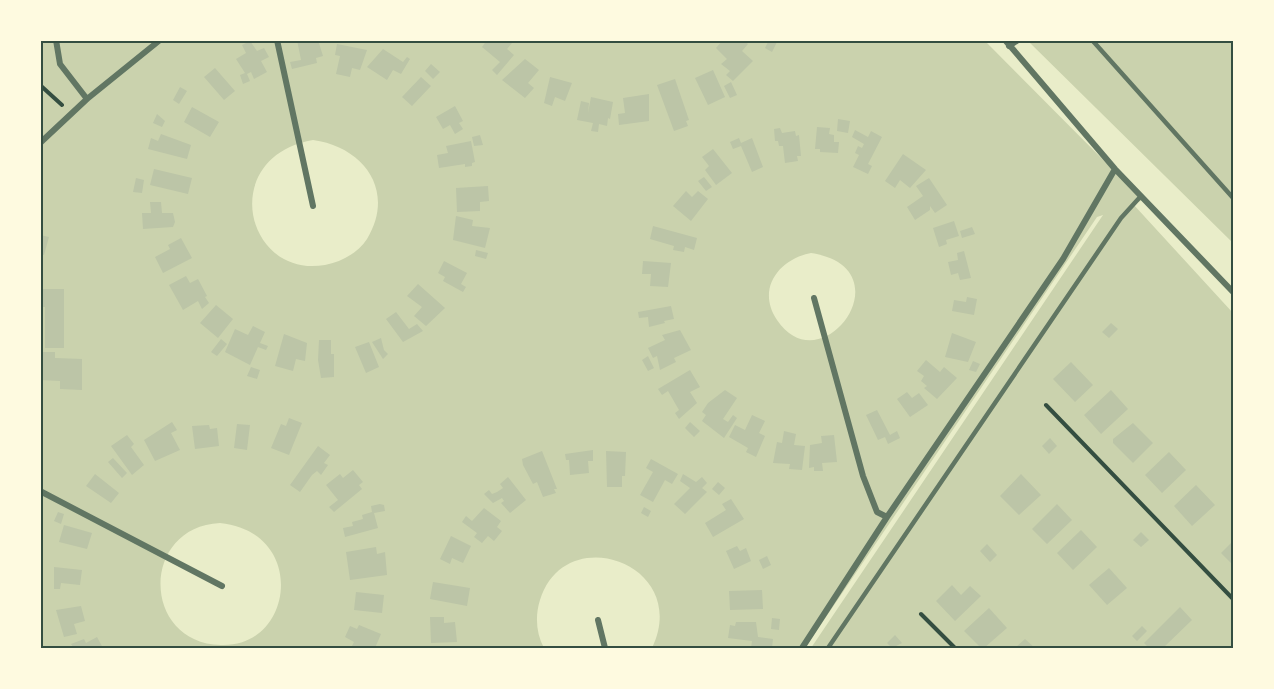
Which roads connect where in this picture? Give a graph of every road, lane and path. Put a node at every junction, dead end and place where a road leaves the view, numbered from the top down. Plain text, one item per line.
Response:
1 (56, 40) edge
2 (160, 40) edge
3 (277, 40) edge
4 (1018, 40) edge
5 (1092, 40) edge
6 (1007, 43) edge
7 (40, 85) edge
8 (87, 99) junction
9 (71, 113) junction
10 (40, 143) edge
11 (1115, 169) junction
12 (1141, 196) junction
13 (1233, 199) edge
14 (313, 206) dead end
15 (1233, 293) edge
16 (814, 298) dead end
17 (1046, 405) dead end
18 (40, 491) edge
19 (887, 517) junction
20 (222, 586) dead end
21 (1233, 600) edge
22 (921, 614) dead end
23 (598, 620) dead end
24 (605, 648) edge
25 (802, 648) edge
26 (828, 648) edge
27 (955, 648) edge

1 - 8 street
2 - 8 street
3 - 14 street
4 - 6 street
5 - 13 lane
6 - 11 street
7 - 9 path
8 - 9 street
9 - 10 street
11 - 12 street
11 - 19 street
12 - 15 street
12 - 26 lane
16 - 19 street
17 - 21 path
18 - 20 street
19 - 25 street
22 - 27 path
23 - 24 street

